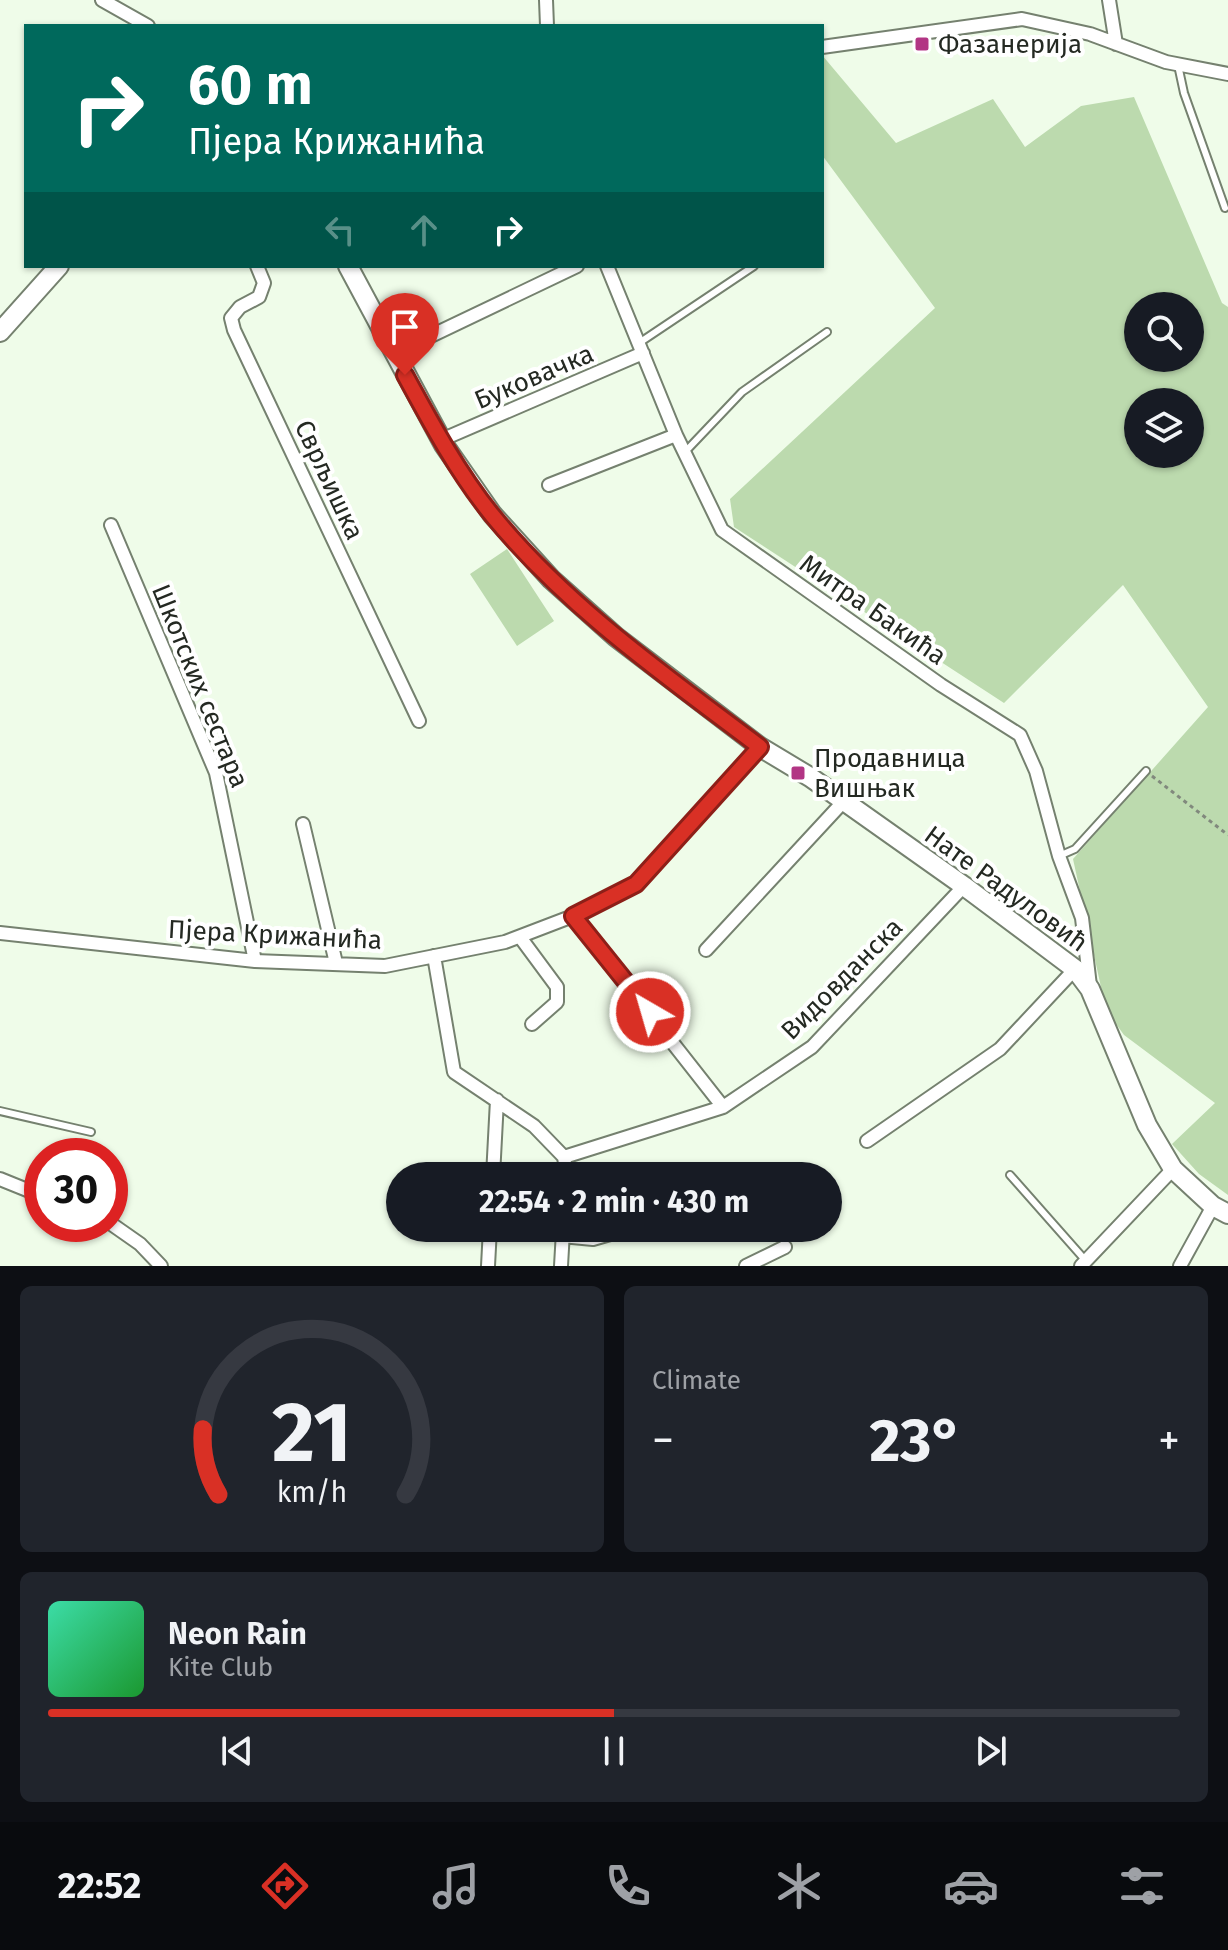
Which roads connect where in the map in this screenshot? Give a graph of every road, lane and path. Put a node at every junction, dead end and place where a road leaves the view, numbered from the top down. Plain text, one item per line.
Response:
1 (102, 0) edge
2 (546, 0) edge
3 (1109, 0) edge
4 (144, 24) edge
5 (547, 24) edge
6 (1116, 44) junction
7 (824, 47) edge
8 (1178, 65) junction
9 (1228, 74) edge
10 (1225, 208) dead end
11 (57, 268) edge
12 (258, 268) edge
13 (349, 268) edge
14 (573, 268) edge
15 (608, 268) edge
16 (751, 268) edge
17 (0, 332) edge
18 (827, 332) dead end
19 (641, 348) junction
20 (393, 354) junction
21 (676, 435) junction
22 (441, 440) junction
23 (683, 453) junction
24 (549, 485) dead end
25 (111, 525) dead end
26 (419, 721) dead end
27 (760, 747) junction
28 (1146, 771) joint
29 (843, 802) junction
30 (303, 824) dead end
31 (1228, 835) edge
32 (1059, 856) junction
33 (964, 886) junction
34 (573, 916) junction
35 (0, 933) edge
36 (520, 937) junction
37 (706, 950) dead end
38 (434, 956) junction
39 (255, 961) junction
40 (336, 963) junction
41 (1075, 969) junction
42 (1090, 989) junction
43 (532, 1024) dead end
44 (497, 1100) junction
45 (723, 1107) junction
46 (0, 1111) edge
47 (91, 1132) dead end
48 (867, 1141) dead end
49 (564, 1157) junction
50 (494, 1162) edge
51 (565, 1162) edge
52 (1173, 1169) junction
53 (1010, 1175) dead end
54 (0, 1179) edge
55 (24, 1189) edge
56 (1220, 1210) edge
57 (128, 1236) edge
58 (489, 1242) edge
59 (562, 1242) edge
60 (785, 1247) dead end
61 (1083, 1263) edge
62 (161, 1266) edge
63 (488, 1266) edge
64 (561, 1266) edge
65 (746, 1266) edge
66 (1180, 1266) edge

1 - 4 street
2 - 5 street
3 - 6 street
6 - 7 street
6 - 8 street
8 - 9 street
8 - 10 lane
11 - 17 street
12 - 26 street, Сврљишка
13 - 20 street, Нате Радуловић
14 - 20 street
15 - 19 street, Митра Бакића
16 - 19 lane
18 - 23 lane
19 - 21 street, Митра Бакића
19 - 22 street, Буковачка
20 - 22 street, Нате Радуловић
21 - 23 street, Митра Бакића
21 - 24 street
22 - 27 street, Нате Радуловић
23 - 32 street, Митра Бакића
25 - 39 street, Шкотских сестара
27 - 29 street, Нате Радуловић
27 - 34 street, Пјера Крижанића
28 - 31 path
28 - 32 lane
29 - 33 street, Нате Радуловић
29 - 37 street
30 - 40 street
32 - 42 street, Митра Бакића
33 - 41 street, Нате Радуловић
33 - 45 street, Видовданска
34 - 36 street, Пјера Крижанића
34 - 45 street
35 - 39 street, Пјера Крижанића
36 - 38 street, Пјера Крижанића
36 - 43 street
38 - 40 street, Пјера Крижанића
38 - 44 street
39 - 40 street, Пјера Крижанића
41 - 42 street, Нате Радуловић
41 - 48 street
42 - 52 street, Нате Радуловић
44 - 49 street
44 - 50 street
45 - 49 street, Видовданска
46 - 47 lane
49 - 51 street
52 - 56 street, Нате Радуловић
52 - 61 street
53 - 61 lane
54 - 55 street
56 - 66 street
57 - 62 street
58 - 63 street
59 - 64 street
60 - 65 street

